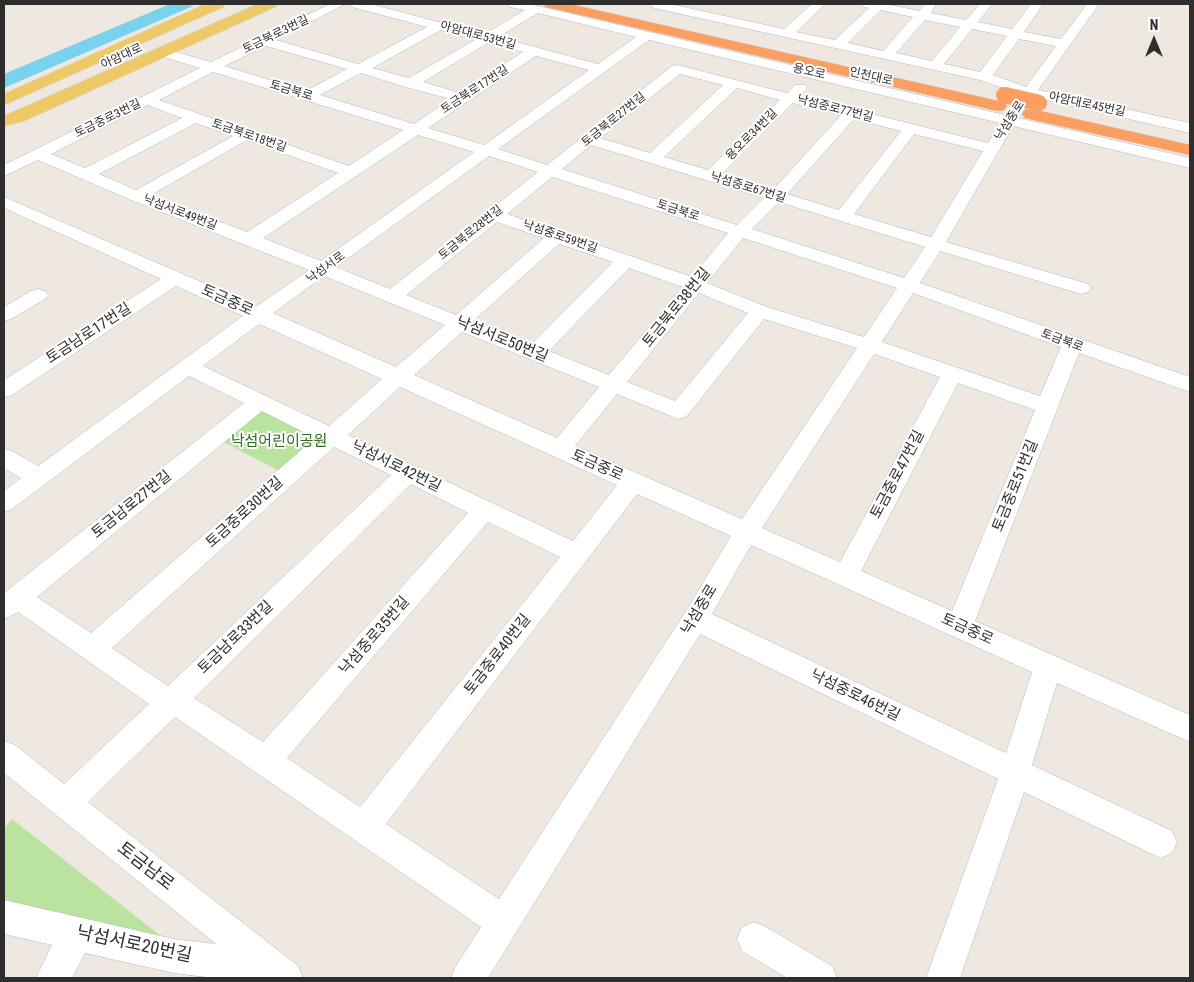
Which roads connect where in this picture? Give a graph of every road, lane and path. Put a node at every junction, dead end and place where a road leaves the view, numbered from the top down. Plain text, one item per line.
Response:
1 (218, 4) edge
2 (241, 4) edge
3 (270, 4) edge
4 (339, 4) edge
5 (356, 4) edge
6 (514, 4) edge
7 (594, 4) edge
8 (654, 4) edge
9 (819, 4) edge
10 (875, 4) edge
11 (932, 4) edge
12 (986, 4) edge
13 (1038, 4) edge
14 (1093, 4) edge
15 (543, 6) edge
16 (686, 7) edge
17 (922, 15) junction
18 (969, 25) junction
19 (439, 26) junction
20 (648, 34) junction
21 (787, 34) junction
22 (1015, 34) junction
23 (485, 38) junction
24 (264, 41) junction
25 (1064, 44) junction
26 (838, 45) junction
27 (534, 51) junction
28 (162, 52) junction
29 (886, 56) junction
30 (935, 66) junction
31 (212, 67) junction
32 (359, 69) junction
33 (601, 69) junction
34 (678, 69) joint
35 (815, 73) junction
36 (984, 77) junction
37 (734, 83) junction
38 (410, 84) junction
39 (308, 96) junction
40 (462, 98) junction
41 (790, 98) junction
42 (4, 100) edge
43 (146, 100) junction
44 (1019, 105) junction
45 (4, 111) edge
46 (851, 113) junction
47 (196, 117) junction
48 (4, 121) edge
49 (911, 128) junction
50 (1190, 128) edge
51 (416, 129) junction
52 (245, 135) junction
53 (1190, 137) edge
54 (590, 140) junction
55 (992, 149) junction
56 (488, 150) junction
57 (1190, 150) edge
58 (37, 154) junction
59 (653, 159) junction
60 (1190, 163) edge
61 (550, 170) junction
62 (4, 171) edge
63 (352, 172) junction
64 (88, 174) junction
65 (711, 176) junction
66 (137, 196) junction
67 (776, 196) junction
68 (4, 202) edge
69 (494, 215) junction
70 (843, 216) junction
71 (740, 231) junction
72 (557, 236) junction
73 (249, 239) junction
74 (936, 244) junction
75 (626, 260) junction
76 (324, 269) junction
77 (175, 278) junction
78 (696, 285) junction
79 (908, 285) junction
80 (1081, 288) dead end
81 (38, 295) dead end
82 (393, 296) junction
83 (760, 311) junction
84 (258, 315) junction
85 (4, 316) edge
86 (460, 323) junction
87 (1072, 344) junction
88 (869, 345) junction
89 (535, 353) junction
90 (188, 367) junction
91 (952, 374) junction
92 (398, 378) junction
93 (1190, 384) edge
94 (614, 385) junction
95 (4, 390) edge
96 (259, 402) junction
97 (1048, 407) junction
98 (331, 436) junction
99 (560, 449) junction
100 (4, 457) edge
101 (408, 473) junction
102 (38, 477) junction
103 (633, 482) junction
104 (4, 503) edge
105 (485, 510) junction
106 (746, 532) junction
107 (576, 554) junction
108 (844, 576) junction
109 (10, 602) edge
110 (694, 619) junction
111 (959, 627) junction
112 (92, 649) junction
113 (1048, 666) junction
114 (170, 701) junction
115 (1190, 730) edge
116 (4, 755) edge
117 (265, 761) junction
118 (1015, 773) junction
119 (65, 804) junction
120 (363, 828) junction
121 (1161, 842) dead end
122 (4, 917) edge
123 (503, 922) junction
124 (77, 934) junction
125 (754, 939) dead end
126 (200, 969) edge
127 (276, 970) edge
128 (53, 978) edge
129 (468, 978) edge
130 (820, 978) edge
131 (943, 978) edge

1 - 42 main road
2 - 45 main road, 아암대로
3 - 28 main road
4 - 24 street, 토금북로3번길
5 - 19 street, 아암대로53번길
6 - 15 street, 용오로
7 - 44 highway, 인천대로
8 - 16 street, 아암대로45번길
9 - 21 street
10 - 17 street
10 - 26 street
11 - 17 street
12 - 18 street
13 - 22 street
14 - 25 street, 낙섬중로
15 - 20 street, 용오로
15 - 23 street
15 - 44 highway, 인천대로
16 - 21 street, 아암대로45번길
17 - 18 street
17 - 29 street
18 - 22 street
18 - 30 street
19 - 23 street, 아암대로53번길
19 - 32 street
20 - 33 street, 낙섬서로
20 - 35 street, 용오로
21 - 26 street, 아암대로45번길
22 - 25 street
22 - 36 street
23 - 27 street, 아암대로53번길
23 - 38 street
24 - 31 street, 토금북로3번길
24 - 32 street
25 - 44 street, 낙섬중로
26 - 29 street, 아암대로45번길
27 - 33 street, 아암대로53번길
27 - 40 street, 토금북로17번길
28 - 31 street, 토금북로
28 - 48 main road
29 - 30 street, 아암대로45번길
30 - 36 street, 아암대로45번길
31 - 39 street, 토금북로
31 - 43 street, 토금중로3번길
32 - 38 street
32 - 39 street
33 - 56 street, 낙섬서로
34 - 37 street, 낙섬중로77번길
34 - 54 street, 토금북로27번길
35 - 41 street, 용오로34번길
35 - 44 street, 용오로
36 - 44 street, 아암대로45번길
37 - 41 street, 낙섬중로77번길
37 - 59 street
38 - 40 street
39 - 51 street, 토금북로
40 - 51 street, 토금북로17번길
41 - 46 street, 낙섬중로77번길
41 - 65 street, 용오로34번길
43 - 47 street, 토금북로18번길
43 - 58 street, 토금중로3번길
44 - 50 street, 아암대로45번길
44 - 53 highway, 인천대로
44 - 55 street, 낙섬중로
44 - 57 highway, 인천대로
44 - 60 street, 용오로
46 - 49 street, 낙섬중로77번길
46 - 67 street, 토금북로38번길
47 - 52 street, 토금북로18번길
47 - 64 street
49 - 55 street, 낙섬중로77번길
49 - 70 street
51 - 56 street, 토금북로
51 - 63 street
52 - 63 street, 토금북로18번길
52 - 66 street
54 - 59 street, 낙섬중로67번길
54 - 61 street, 토금북로27번길
55 - 74 street, 낙섬중로
56 - 61 street, 토금북로
56 - 76 street, 낙섬서로
58 - 62 street, 토금중로3번길
58 - 64 street, 낙섬서로49번길
59 - 65 street, 낙섬중로67번길
61 - 69 street, 토금북로28번길
61 - 71 street, 토금북로
63 - 73 street
64 - 66 street, 낙섬서로49번길
65 - 67 street, 낙섬중로67번길
66 - 73 street, 낙섬서로49번길
67 - 70 street, 낙섬중로67번길
67 - 71 street, 토금북로38번길
68 - 77 street, 토금중로
69 - 72 street, 낙섬중로59번길
69 - 82 street, 토금북로28번길
70 - 74 street, 낙섬중로67번길
71 - 78 street, 토금북로38번길
71 - 79 street, 토금북로
72 - 75 street, 낙섬중로59번길
72 - 86 street, 토금중로30번길
73 - 76 street, 낙섬서로49번길
74 - 79 street, 낙섬중로
74 - 80 street
75 - 78 street, 낙섬중로59번길
75 - 89 street
76 - 82 street, 낙섬서로50번길
76 - 84 street, 낙섬서로
77 - 84 street, 토금중로
77 - 95 street, 토금남로17번길
78 - 83 street, 낙섬중로59번길
78 - 94 street, 토금북로38번길
79 - 87 street, 토금북로
79 - 88 street, 낙섬중로
81 - 85 street
82 - 86 street, 낙섬서로50번길
83 - 88 street, 낙섬중로59번길
83 - 94 street, 낙섬서로50번길
84 - 90 street, 낙섬서로
84 - 92 street, 토금중로
86 - 89 street, 낙섬서로50번길
86 - 92 street, 토금중로30번길
87 - 93 street, 토금북로
87 - 97 street, 토금중로51번길
88 - 91 street, 낙섬중로59번길
88 - 106 street, 낙섬중로
89 - 94 street, 낙섬서로50번길
90 - 96 street, 낙섬서로42번길
90 - 102 street, 낙섬서로
91 - 97 street, 낙섬중로59번길
91 - 108 street, 토금중로47번길
92 - 98 street, 토금중로30번길
92 - 99 street, 토금중로
94 - 99 street, 토금북로38번길
96 - 98 street, 낙섬서로42번길
96 - 109 street, 토금남로27번길
97 - 111 street, 토금중로51번길
98 - 101 street, 낙섬서로42번길
98 - 112 street, 토금중로30번길
99 - 103 street, 토금중로
100 - 102 street
101 - 105 street, 낙섬서로42번길
101 - 114 street, 토금남로33번길
102 - 104 street, 낙섬서로
103 - 106 street, 토금중로
103 - 107 street, 토금중로40번길
105 - 107 street, 낙섬서로42번길
105 - 117 street, 낙섬중로35번길
106 - 108 street, 토금중로
106 - 110 street, 낙섬중로
107 - 120 street, 토금중로40번길
108 - 111 street, 토금중로
109 - 112 street
110 - 118 street, 낙섬중로46번길
110 - 123 street, 낙섬중로
111 - 113 street, 토금중로
112 - 114 street
113 - 115 street, 토금중로
113 - 118 street
114 - 117 street
114 - 119 street, 토금남로33번길
116 - 119 street, 토금남로
117 - 120 street
118 - 121 street, 낙섬중로46번길
118 - 131 street
119 - 127 street, 토금남로
120 - 123 street
122 - 124 street, 낙섬서로20번길
123 - 129 street, 낙섬중로
124 - 126 street, 낙섬서로20번길
124 - 128 street
125 - 130 street
126 - 127 street, 낙섬서로20번길

